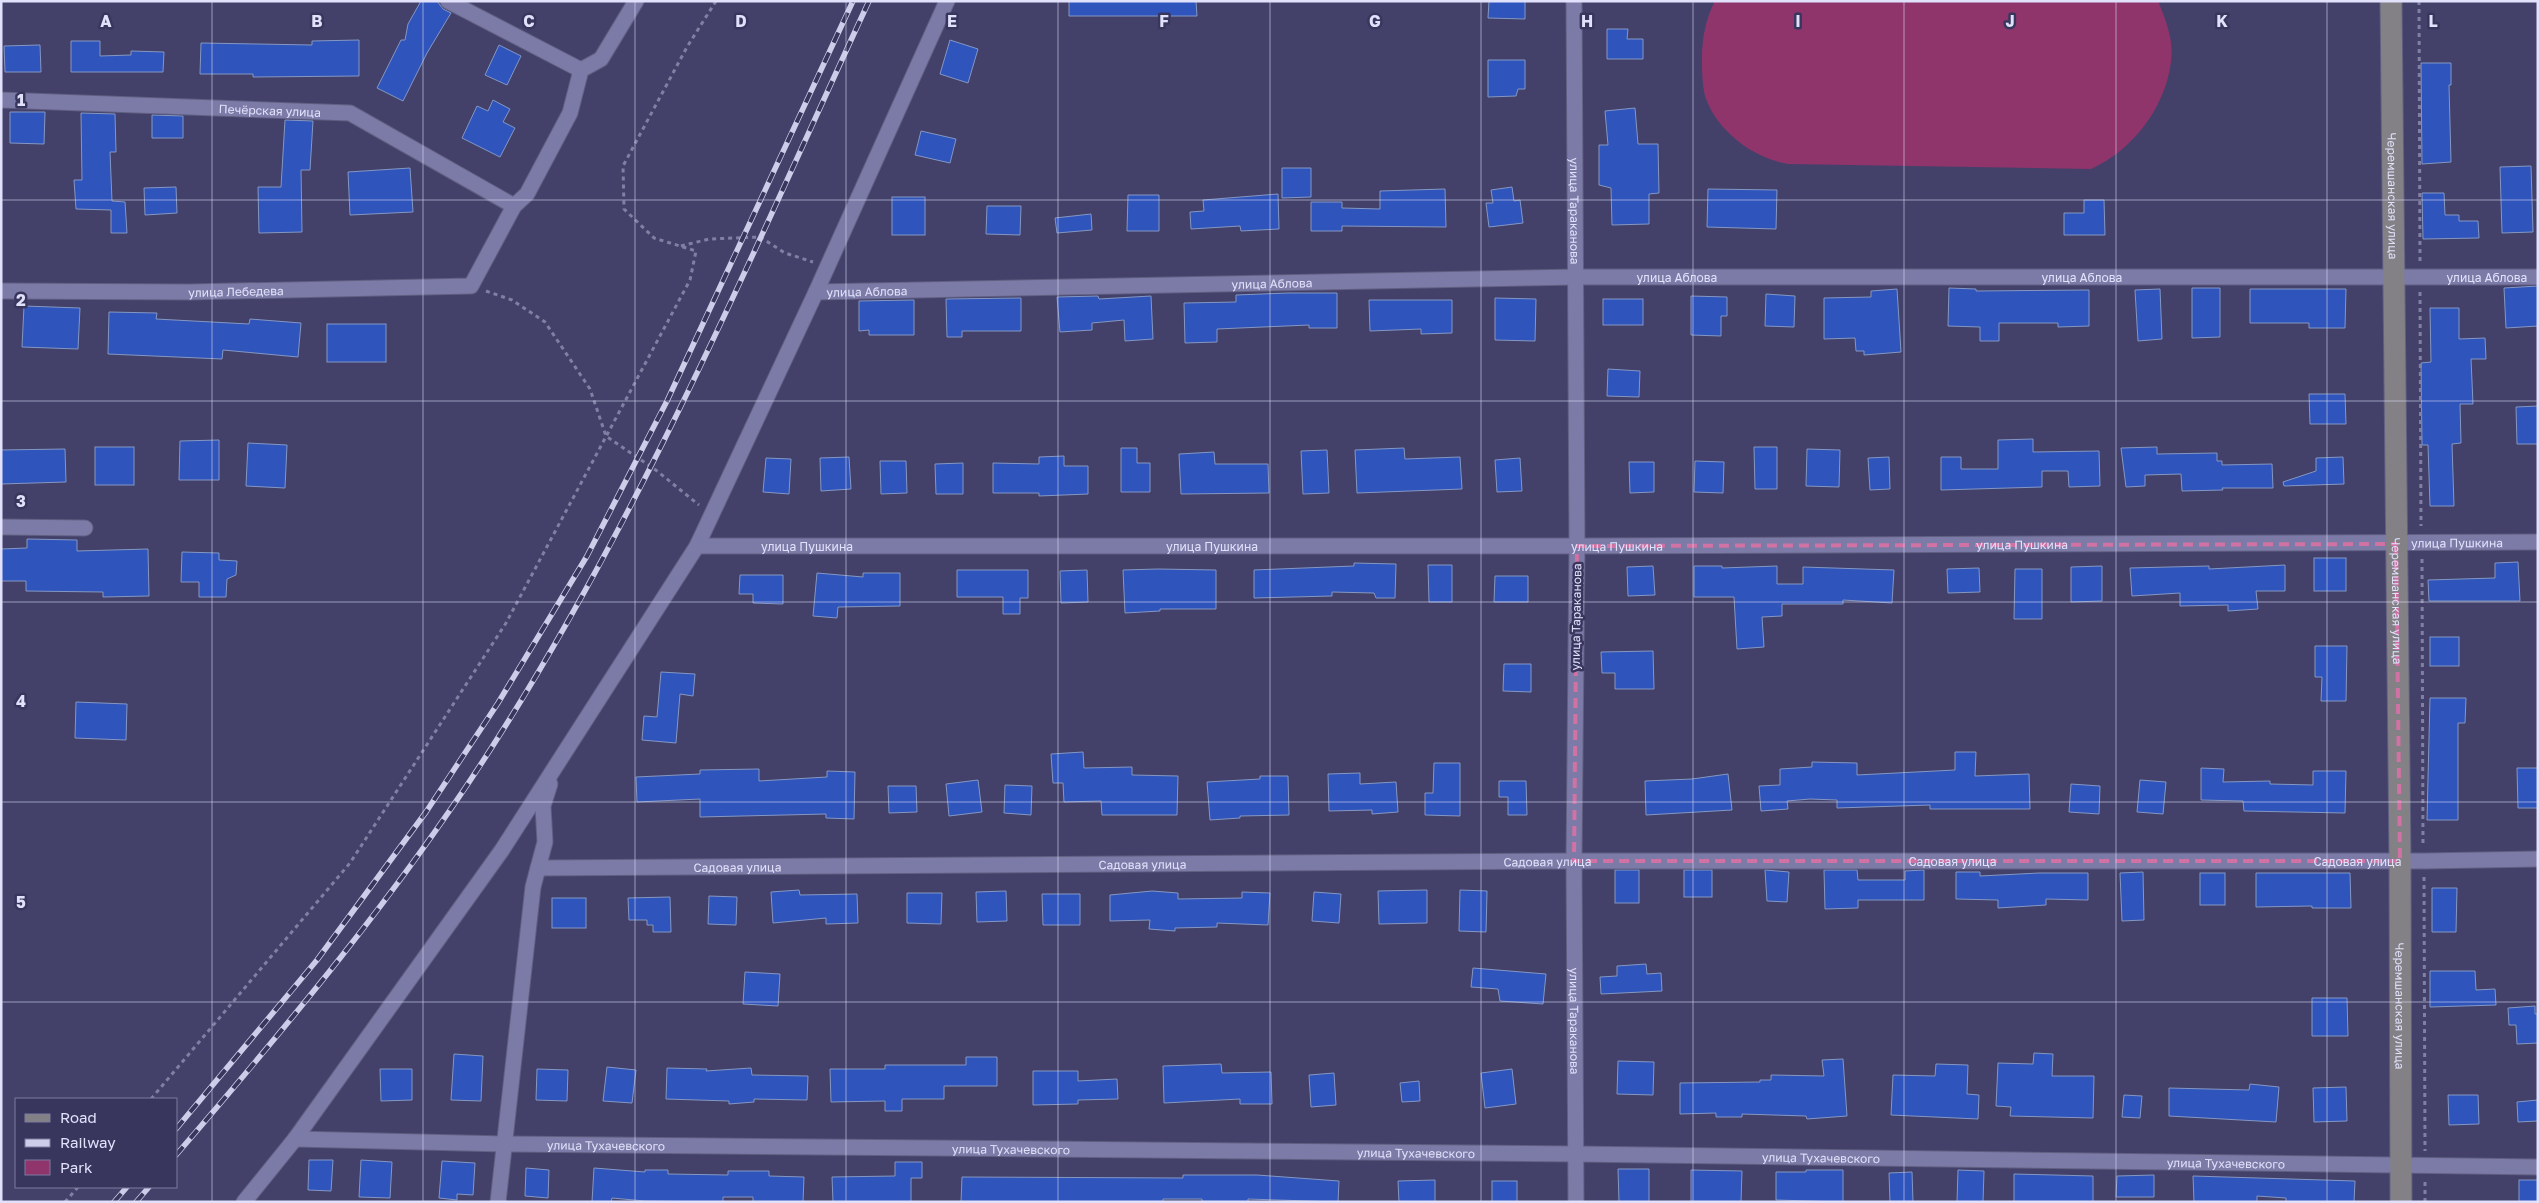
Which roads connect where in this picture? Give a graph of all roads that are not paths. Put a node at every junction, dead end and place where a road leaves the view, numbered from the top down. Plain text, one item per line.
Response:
1 (448, 1) edge
2 (636, 1) edge
3 (947, 1) edge
4 (1574, 1) edge
5 (2391, 1) edge
6 (581, 70) junction
7 (1, 100) edge
8 (514, 206) junction
9 (1576, 277) junction
10 (2538, 277) edge
11 (2393, 278) junction
12 (1, 290) edge
13 (816, 292) junction
14 (1, 528) edge
15 (85, 528) dead end
16 (2538, 542) edge
17 (2396, 544) junction
18 (697, 546) junction
19 (1577, 546) junction
20 (554, 768) junction
21 (2538, 858) edge
22 (1574, 861) junction
23 (2400, 861) junction
24 (538, 868) junction
25 (295, 1139) junction
26 (504, 1144) junction
27 (1576, 1154) junction
28 (2401, 1166) junction
29 (2538, 1167) edge
30 (244, 1202) edge
31 (498, 1202) edge
32 (1576, 1202) edge
33 (2401, 1202) edge

1 - 6 street
2 - 6 street
3 - 13 street
4 - 9 street, улица Тараканова
5 - 11 main road, Черемшанская улица
6 - 8 street
7 - 8 street, Печёрская улица
8 - 12 street, улица Лебедева
9 - 11 street, улица Аблова
9 - 13 street, улица Аблова
9 - 19 street, улица Тараканова
10 - 11 street, улица Аблова
11 - 17 main road, Черемшанская улица
13 - 18 street
14 - 15 street
16 - 17 street, улица Пушкина
17 - 19 street, улица Пушкина
17 - 23 main road, Черемшанская улица
18 - 19 street, улица Пушкина
18 - 20 street
19 - 22 street, улица Тараканова
20 - 24 street
20 - 25 street
21 - 23 street, Садовая улица
22 - 23 street, Садовая улица
22 - 24 street, Садовая улица
22 - 27 street, улица Тараканова
23 - 28 main road, Черемшанская улица
24 - 26 street
25 - 26 street, улица Тухачевского
25 - 30 street
26 - 27 street, улица Тухачевского
26 - 31 street
27 - 28 street, улица Тухачевского
27 - 32 street, улица Тараканова
28 - 29 street, улица Тухачевского
28 - 33 main road, Черемшанская улица

